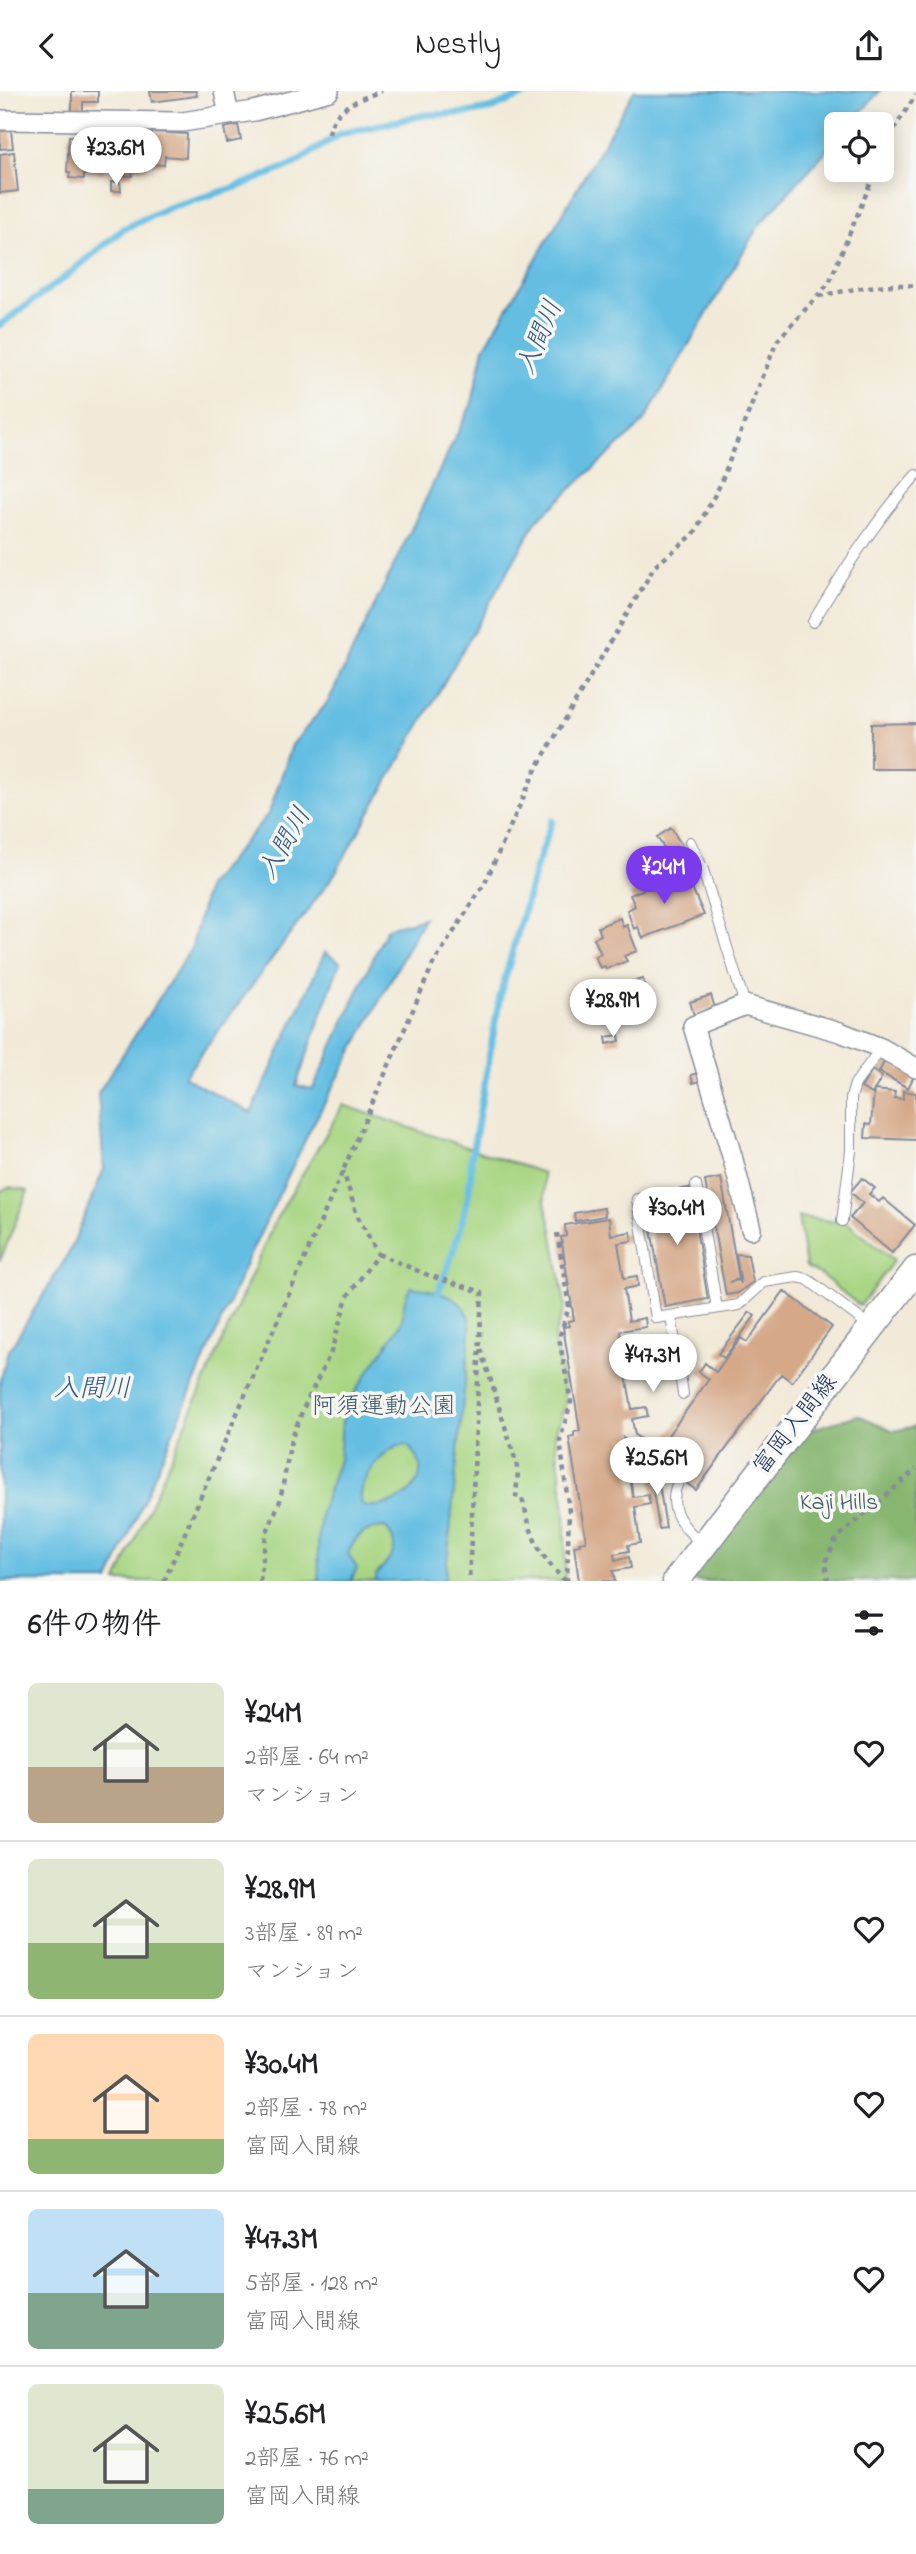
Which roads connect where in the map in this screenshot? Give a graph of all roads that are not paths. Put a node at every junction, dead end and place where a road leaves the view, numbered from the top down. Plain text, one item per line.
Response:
1 (224, 91) edge
2 (329, 91) edge
3 (229, 115) junction
4 (0, 120) edge
5 (916, 475) edge
6 (813, 622) dead end
7 (690, 842) dead end
8 (746, 1005) junction
9 (881, 1048) junction
10 (916, 1068) edge
11 (696, 1185) dead end
12 (637, 1199) dead end
13 (842, 1221) dead end
14 (751, 1229) dead end
15 (916, 1270) edge
16 (717, 1308) junction
17 (671, 1316) junction
18 (871, 1327) junction
19 (683, 1394) dead end
20 (678, 1482) dead end
21 (703, 1545) junction
22 (676, 1581) edge

1 - 3 street
2 - 3 street
3 - 4 street
5 - 6 lane
7 - 8 lane
8 - 9 street
8 - 14 street
9 - 10 street
9 - 13 lane
11 - 16 lane
12 - 17 lane
15 - 18 main road, 富岡入間線
16 - 17 lane
16 - 18 lane
17 - 19 lane
18 - 21 main road, 富岡入間線
20 - 21 lane
21 - 22 main road, 富岡入間線

